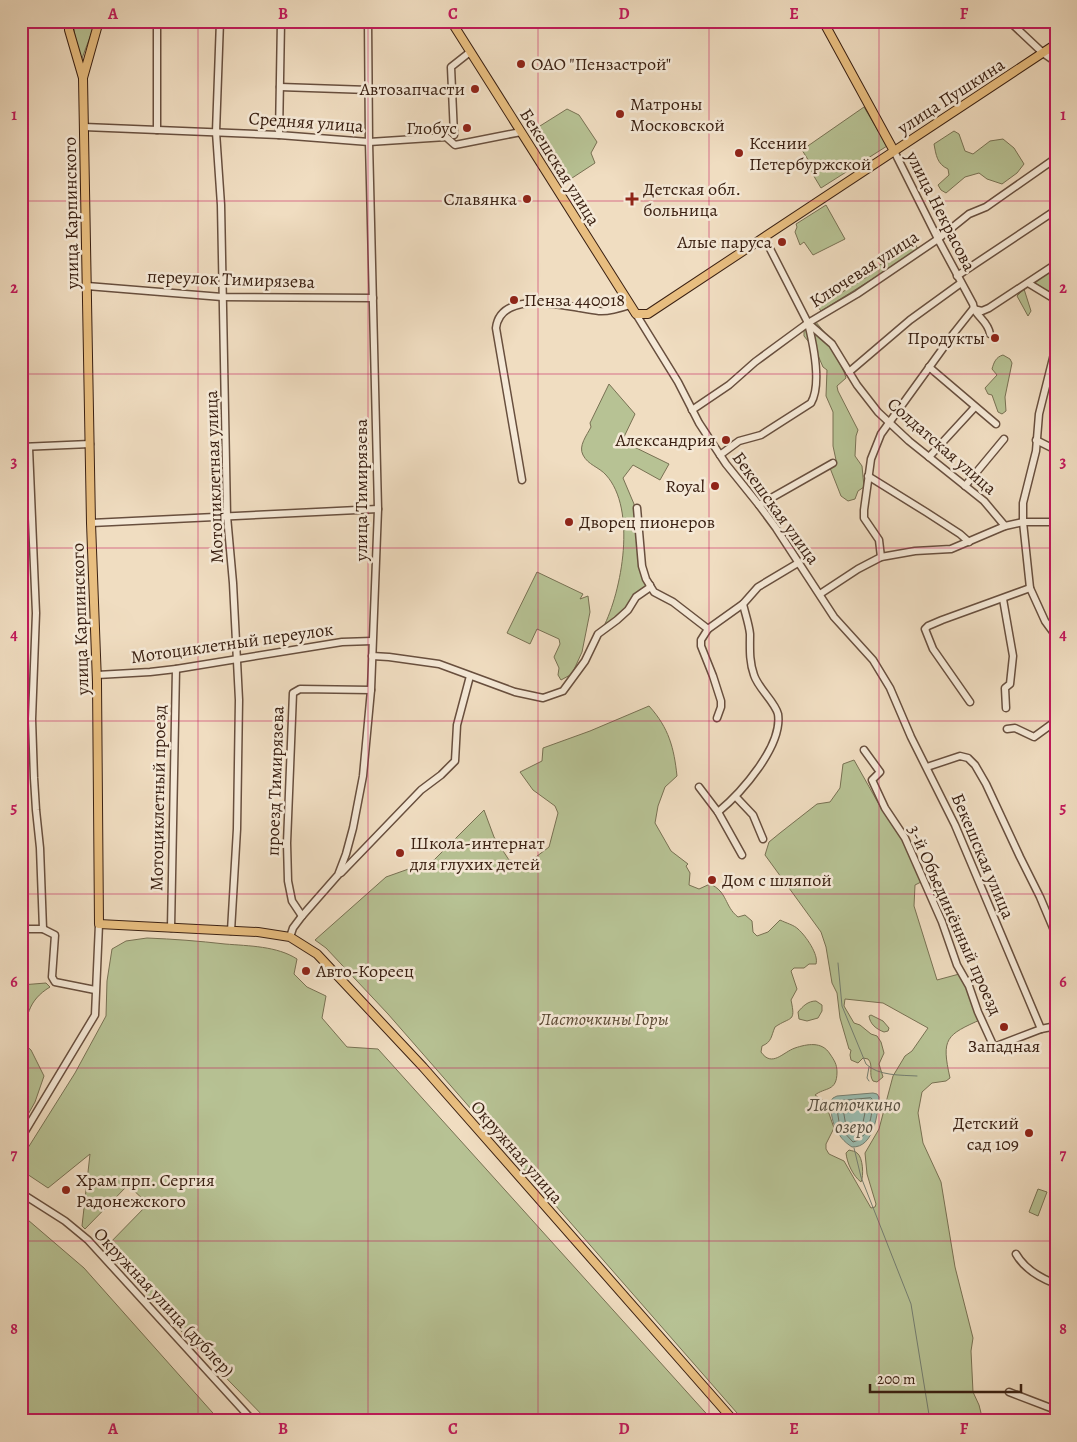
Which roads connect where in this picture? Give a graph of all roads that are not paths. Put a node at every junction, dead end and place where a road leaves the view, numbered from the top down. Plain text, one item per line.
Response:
1 (69, 21) edge
2 (99, 21) edge
3 (157, 21) edge
4 (220, 21) edge
5 (281, 21) edge
6 (368, 21) edge
7 (451, 21) edge
8 (823, 21) edge
9 (1009, 21) edge
10 (1056, 44) edge
11 (470, 52) junction
12 (1043, 53) junction
13 (1056, 62) edge
14 (83, 78) junction
15 (280, 87) junction
16 (369, 90) junction
17 (84, 128) junction
18 (157, 130) junction
19 (216, 132) junction
20 (521, 132) junction
21 (280, 134) junction
22 (454, 135) dead end
23 (369, 142) junction
24 (894, 151) junction
25 (1056, 158) edge
26 (1056, 210) edge
27 (764, 237) junction
28 (938, 239) junction
29 (1056, 264) edge
30 (958, 276) junction
31 (961, 282) junction
32 (1028, 283) junction
33 (87, 286) junction
34 (222, 297) junction
35 (373, 298) junction
36 (1056, 300) edge
37 (630, 306) junction
38 (974, 309) junction
39 (636, 314) junction
40 (808, 323) junction
41 (990, 334) dead end
42 (1056, 346) edge
43 (929, 368) junction
44 (849, 372) junction
45 (975, 407) junction
46 (692, 410) junction
47 (890, 423) junction
48 (996, 424) dead end
49 (1004, 439) dead end
50 (1036, 440) junction
51 (90, 444) junction
52 (21, 448) edge
53 (29, 448) junction
54 (1056, 450) edge
55 (720, 455) junction
56 (929, 457) junction
57 (834, 463) dead end
58 (868, 476) junction
59 (522, 480) dead end
60 (966, 486) junction
61 (759, 505) junction
62 (637, 508) dead end
63 (378, 509) junction
64 (227, 516) junction
65 (1023, 522) junction
66 (1056, 522) edge
67 (91, 523) junction
68 (1005, 526) junction
69 (969, 542) junction
70 (881, 556) junction
71 (798, 563) junction
72 (650, 585) junction
73 (1030, 588) junction
74 (820, 594) junction
75 (1002, 599) junction
76 (743, 604) junction
77 (708, 629) junction
78 (1056, 636) edge
79 (372, 641) junction
80 (372, 656) junction
81 (236, 659) junction
82 (176, 669) junction
83 (97, 675) junction
84 (470, 676) junction
85 (371, 690) junction
86 (970, 702) dead end
87 (1006, 708) dead end
88 (717, 718) dead end
89 (1056, 721) edge
90 (1007, 729) dead end
91 (864, 750) dead end
92 (927, 767) junction
93 (699, 787) dead end
94 (736, 797) junction
95 (718, 812) junction
96 (763, 839) dead end
97 (742, 855) dead end
98 (338, 875) junction
99 (302, 916) junction
100 (99, 924) junction
101 (44, 928) junction
102 (171, 928) junction
103 (21, 929) edge
104 (230, 931) junction
105 (1056, 935) edge
106 (290, 938) junction
107 (95, 990) junction
108 (1056, 1026) edge
109 (1041, 1029) junction
110 (21, 1138) edge
111 (21, 1193) edge
112 (1016, 1254) dead end
113 (1056, 1284) edge
114 (1009, 1392) dead end
115 (1056, 1410) edge
116 (253, 1421) edge
117 (734, 1421) edge

1 - 14 main road, улица Карпинского
2 - 14 main road, улица Карпинского
3 - 18 street
4 - 19 street, Мотоциклетная улица
5 - 15 street
6 - 16 street, улица Тимирязева
7 - 11 main road, Бекешская улица
8 - 24 main road, улица Некрасова
9 - 12 street
10 - 12 main road, улица Пушкина
11 - 20 main road, Бекешская улица
11 - 22 street
12 - 13 street
12 - 24 main road, улица Пушкина
14 - 17 main road, улица Карпинского
15 - 16 street
15 - 21 street
16 - 23 street, улица Тимирязева
17 - 18 street, Средняя улица
17 - 33 main road, улица Карпинского
18 - 19 street, Средняя улица
19 - 21 street, Средняя улица
19 - 34 street, Мотоциклетная улица
20 - 23 street, Средняя улица
20 - 37 main road, Бекешская улица
21 - 23 street, Средняя улица
23 - 35 street, улица Тимирязева
24 - 27 main road, улица Пушкина
24 - 28 street, улица Некрасова
25 - 28 street, Ключевая улица
26 - 30 street
27 - 39 main road, улица Пушкина
27 - 40 street, Солдатская улица
28 - 30 street, улица Некрасова
28 - 40 street, Ключевая улица
29 - 32 street
30 - 31 street, улица Некрасова
31 - 38 street, улица Некрасова
31 - 44 street
32 - 36 street
32 - 38 street
33 - 34 street, переулок Тимирязева
33 - 51 main road, улица Карпинского
34 - 35 street, переулок Тимирязева
34 - 64 street, Мотоциклетная улица
35 - 63 street, улица Тимирязева
37 - 39 main road, Бекешская улица
37 - 59 street
38 - 41 street, улица Некрасова
38 - 43 street
39 - 46 street, Бекешская улица
40 - 44 street, Солдатская улица
40 - 46 street, Ключевая улица
40 - 55 street
42 - 50 street
43 - 45 street
43 - 47 street
44 - 47 street, Солдатская улица
45 - 48 street
45 - 56 street
46 - 55 street, Бекешская улица
47 - 56 street, Солдатская улица
47 - 58 street
49 - 60 street
50 - 54 street
50 - 65 street
51 - 53 street
51 - 67 main road, улица Карпинского
52 - 53 street
53 - 101 street
55 - 61 street, Бекешская улица
56 - 60 street, Солдатская улица
57 - 61 street
58 - 69 street
58 - 70 street
60 - 68 street, Солдатская улица
61 - 71 street, Бекешская улица
62 - 72 street
63 - 64 street
63 - 79 street, улица Тимирязева
64 - 67 street
64 - 81 street, Мотоциклетная улица
65 - 66 street
65 - 68 street
65 - 73 street
67 - 83 main road, улица Карпинского
68 - 69 street
69 - 70 street
70 - 74 street
71 - 74 street, Бекешская улица
71 - 76 street
72 - 77 street
72 - 84 street
73 - 75 street
73 - 78 street
74 - 92 street, Бекешская улица
75 - 86 street
75 - 87 street
76 - 77 street
76 - 94 street
77 - 88 street
79 - 80 street, улица Тимирязева
79 - 81 street, Мотоциклетный переулок
80 - 84 street
80 - 85 street, улица Тимирязева
81 - 82 street, Мотоциклетный переулок
81 - 104 street, Мотоциклетная улица
82 - 83 street, Мотоциклетный переулок
82 - 102 street, Мотоциклетный проезд
83 - 100 main road, улица Карпинского
84 - 98 street
85 - 98 street, улица Тимирязева
85 - 99 street, проезд Тимирязева
89 - 90 street
91 - 109 street, 3-й Объединённый проезд
92 - 105 street
92 - 109 street, Бекешская улица
93 - 95 street
94 - 95 street
94 - 96 street
95 - 97 street
98 - 99 street, улица Тимирязева
99 - 106 street, улица Тимирязева
100 - 102 main road, Окружная улица
100 - 107 street, улица Карпинского
101 - 103 street
101 - 107 street
102 - 104 main road, Окружная улица
104 - 106 main road, Окружная улица
106 - 117 main road, Окружная улица
107 - 110 street, улица Карпинского
108 - 109 street
111 - 116 street, Окружная улица (дублер)
112 - 113 street
114 - 115 street

